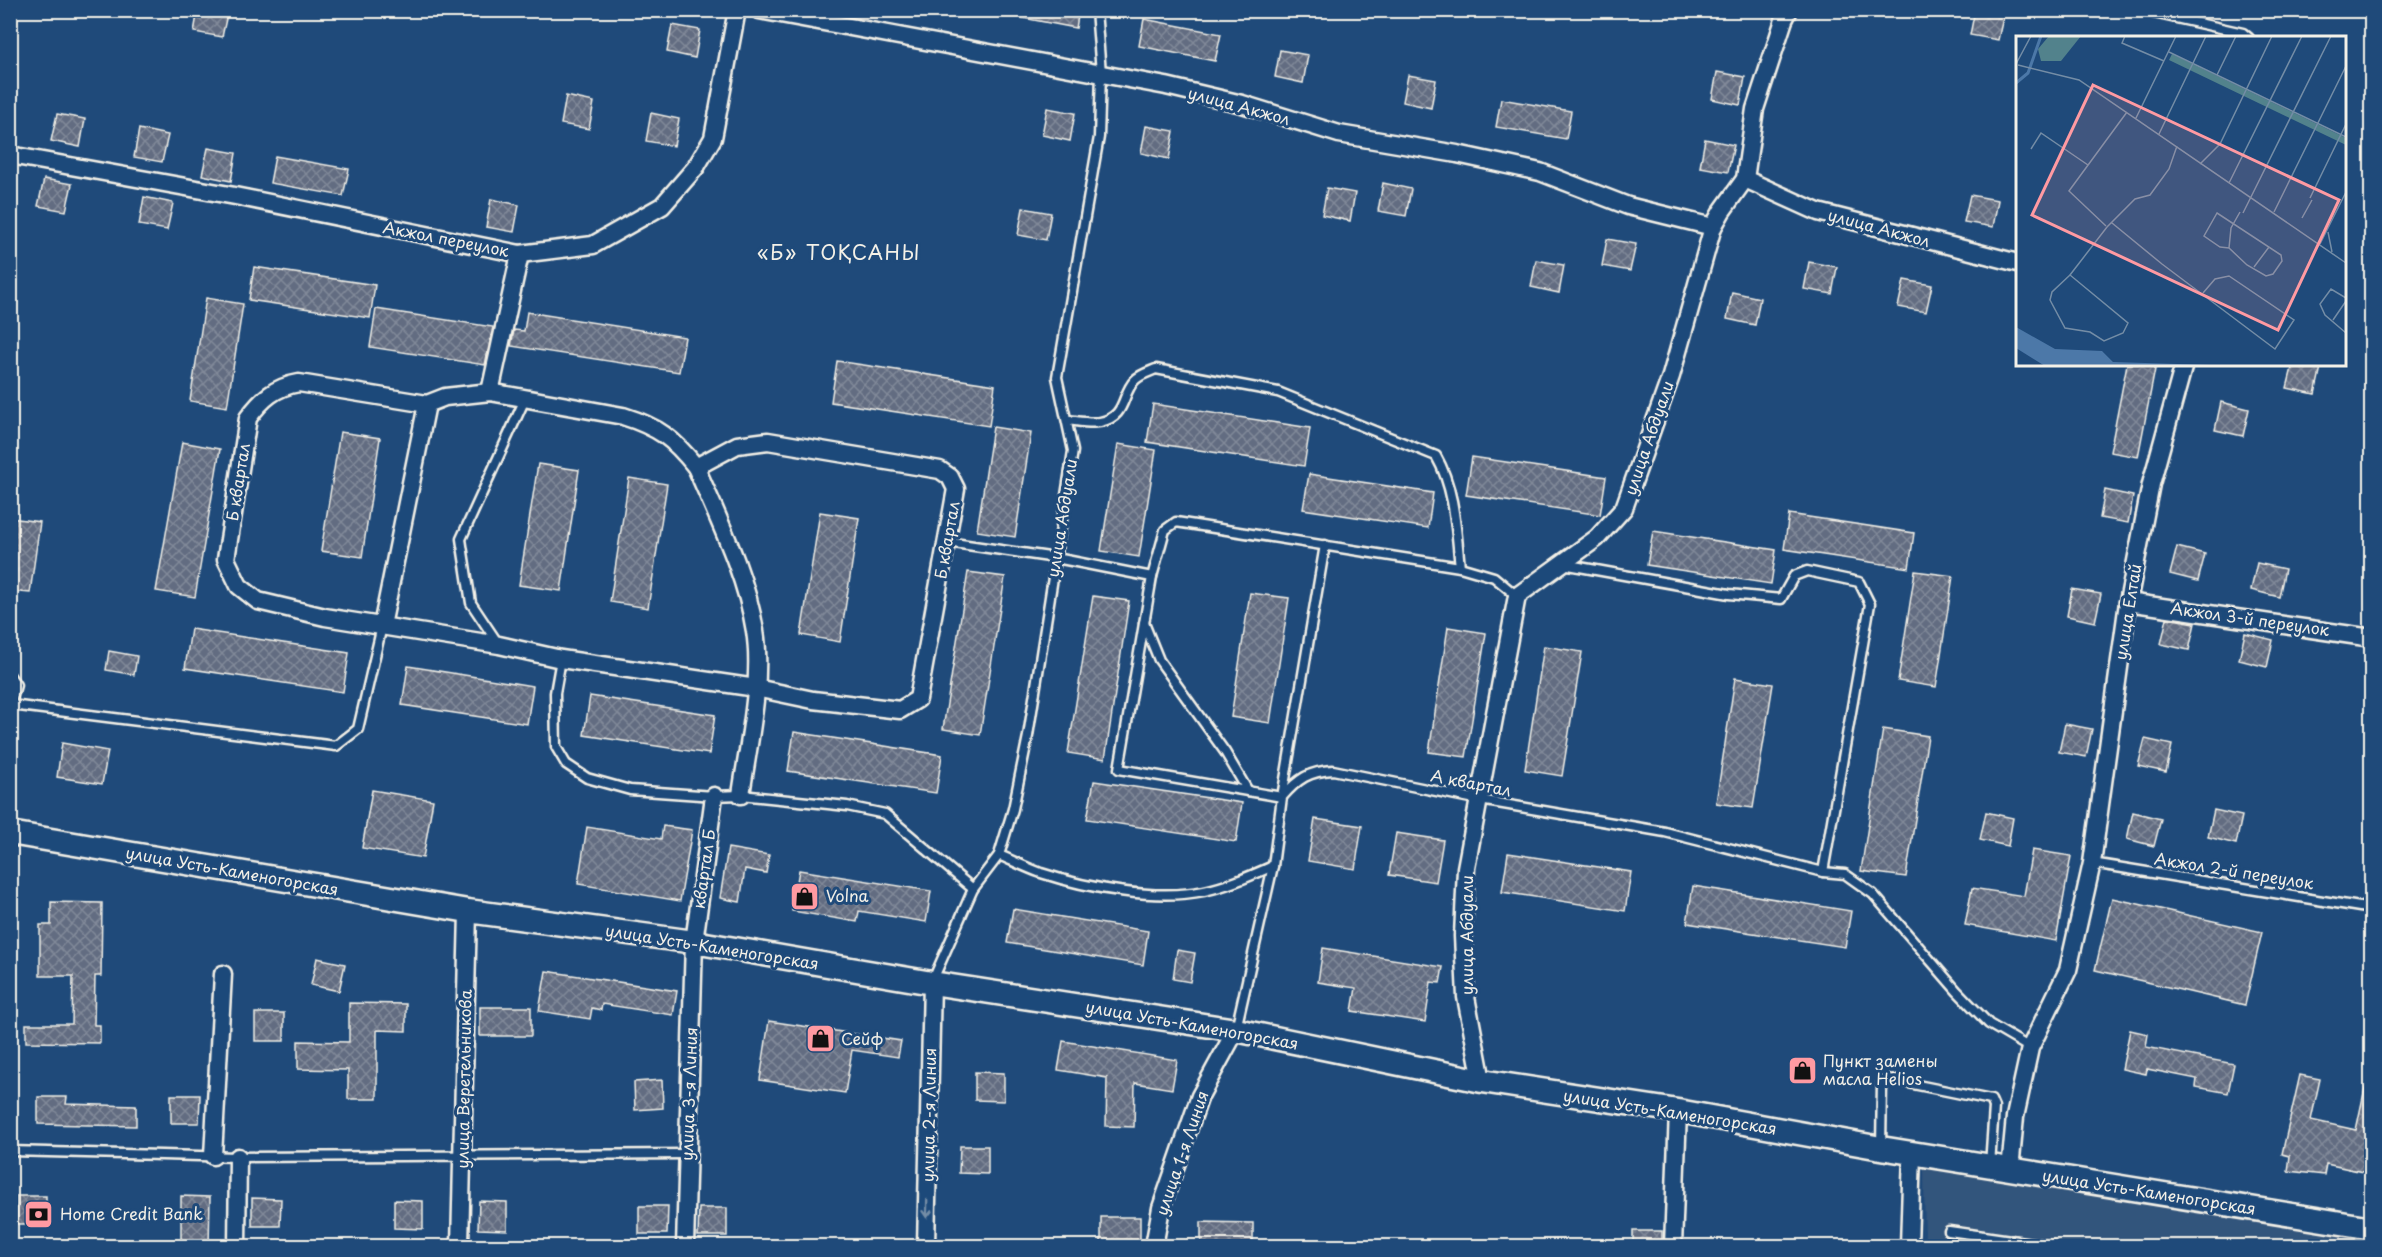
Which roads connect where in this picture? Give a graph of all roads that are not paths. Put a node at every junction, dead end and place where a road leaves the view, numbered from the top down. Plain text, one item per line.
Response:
1 (737, 10) edge
2 (759, 10) edge
3 (1096, 10) edge
4 (1789, 10) edge
5 (2140, 10) edge
6 (2247, 36) edge
7 (1101, 73) junction
8 (10, 155) edge
9 (1745, 179) junction
10 (1713, 227) junction
11 (520, 254) junction
12 (2016, 262) edge
13 (2183, 366) edge
14 (489, 392) junction
15 (525, 399) junction
16 (427, 404) junction
17 (1067, 420) junction
18 (696, 466) junction
19 (947, 542) junction
20 (1325, 545) junction
21 (1056, 558) junction
22 (1562, 564) junction
23 (1460, 567) junction
24 (1152, 577) junction
25 (1517, 596) junction
26 (2128, 602) junction
27 (1144, 622) junction
28 (382, 626) junction
29 (2372, 638) edge
30 (499, 645) junction
31 (561, 658) junction
32 (10, 676) edge
33 (756, 688) junction
34 (11, 705) edge
35 (1248, 791) junction
36 (741, 795) junction
37 (714, 796) junction
38 (1282, 797) junction
39 (1480, 800) junction
40 (10, 833) edge
41 (999, 855) junction
42 (2092, 863) junction
43 (1273, 866) junction
44 (1823, 872) junction
45 (973, 889) junction
46 (2372, 909) edge
47 (468, 911) junction
48 (694, 942) junction
49 (223, 974) dead end
50 (932, 982) junction
51 (1236, 1030) junction
52 (2030, 1048) junction
53 (1482, 1081) junction
54 (1678, 1112) junction
55 (1881, 1148) junction
56 (10, 1151) edge
57 (1912, 1153) junction
58 (687, 1154) junction
59 (213, 1156) junction
60 (462, 1156) junction
61 (238, 1157) junction
62 (2000, 1167) junction
63 (2372, 1228) edge
64 (1949, 1231) dead end
65 (237, 1246) edge
66 (460, 1246) edge
67 (685, 1246) edge
68 (926, 1246) edge
69 (1154, 1246) edge
70 (1673, 1246) edge
71 (1909, 1246) edge
72 (2053, 1246) edge

1 - 11 street, Акжол переулок
2 - 7 street, улица Акжол
3 - 7 lane, улица Абдуали
4 - 9 street, улица Абдуали
5 - 6 lane
7 - 10 street, улица Акжол
7 - 17 lane, улица Абдуали
8 - 11 street, Акжол переулок
9 - 10 street, улица Абдуали
9 - 12 street, улица Акжол
10 - 22 street, улица Абдуали
11 - 14 street
13 - 26 street, улица Елтай
14 - 15 street, Б квартал
14 - 16 street, Б квартал
15 - 18 street, Б квартал
15 - 30 lane
16 - 28 street
16 - 28 street, Б квартал
17 - 21 lane, улица Абдуали
17 - 23 lane
18 - 19 street, Б квартал
18 - 33 street, Б квартал
19 - 21 lane
19 - 33 street, Б квартал
20 - 23 lane
20 - 24 lane
20 - 38 lane
21 - 24 lane
21 - 41 lane, улица Абдуали
22 - 25 street, улица Абдуали
22 - 44 lane
23 - 25 lane
24 - 27 lane
25 - 39 street, улица Абдуали
26 - 29 street, Акжол 3-й переулок
26 - 42 street, улица Елтай
27 - 35 lane
27 - 35 lane
28 - 30 street, Б квартал
28 - 34 lane
30 - 31 street, Б квартал
31 - 33 street, Б квартал
31 - 37 lane
32 - 34 lane
33 - 36 street, Б квартал
35 - 38 lane
36 - 37 lane
36 - 45 lane
37 - 48 street, квартал Б
38 - 39 lane, А квартал
38 - 43 lane
39 - 44 lane, А квартал
39 - 53 street, улица Абдуали
40 - 47 street, улица Усть-Каменогорская
41 - 43 lane
41 - 45 lane
42 - 46 lane, Акжол 2-й переулок
42 - 52 street, улица Елтай
43 - 51 lane
44 - 52 lane, А квартал
45 - 50 lane
47 - 48 street, улица Усть-Каменогорская
47 - 60 street, улица Веретельникова
48 - 50 street, улица Усть-Каменогорская
48 - 58 street, улица 3-я Линия
49 - 59 street
50 - 51 street, улица Усть-Каменогорская
50 -> 68 street, улица 2-я Линия
51 - 53 street, улица Усть-Каменогорская
51 - 69 street, улица 1-я Линия
52 - 62 street, улица Елтай
53 - 54 street, улица Усть-Каменогорская
54 - 55 street, улица Усть-Каменогорская
54 - 70 street
55 - 57 street, улица Усть-Каменогорская
55 - 62 lane
56 - 59 lane
57 - 62 street, улица Усть-Каменогорская
57 - 71 street
58 - 60 lane
58 - 67 street, улица 3-я Линия
59 - 61 lane
60 - 61 lane
60 - 66 street, улица Веретельникова
61 - 65 street
62 - 63 street, улица Усть-Каменогорская
64 - 72 lane

